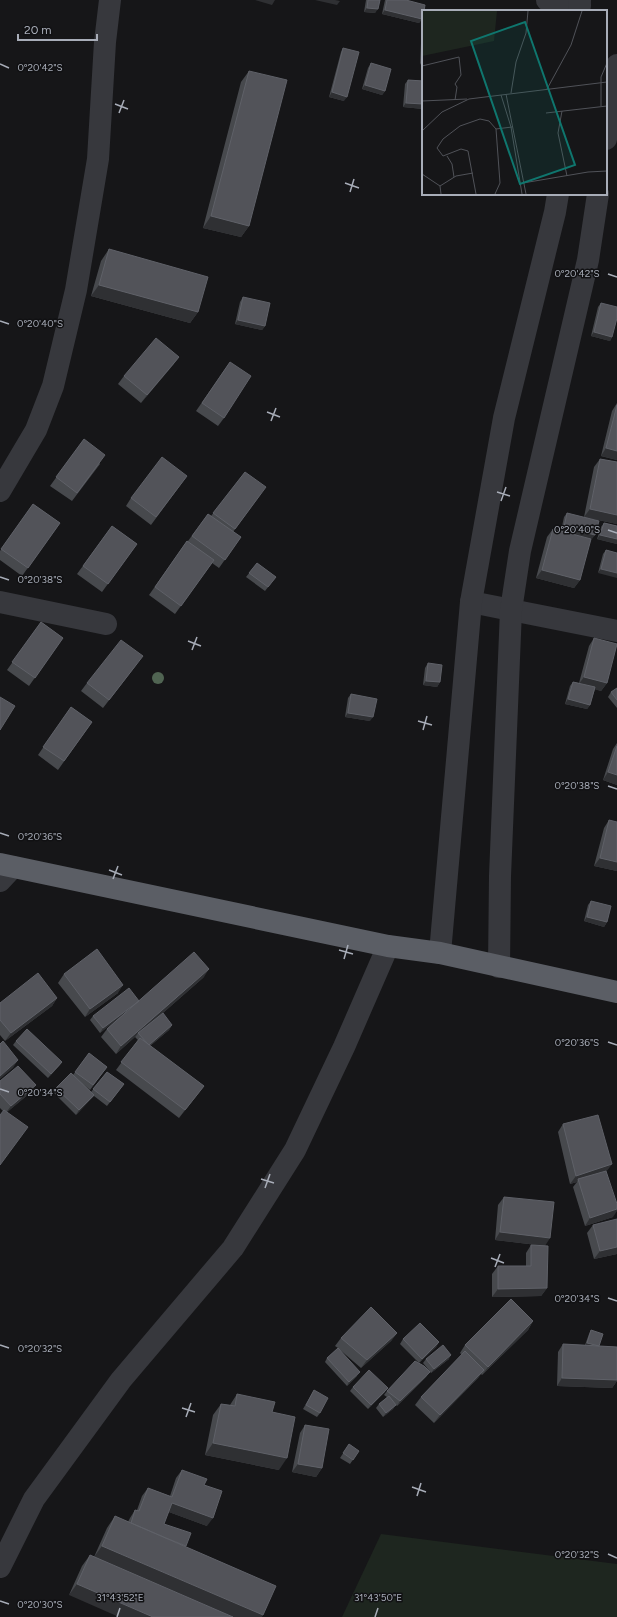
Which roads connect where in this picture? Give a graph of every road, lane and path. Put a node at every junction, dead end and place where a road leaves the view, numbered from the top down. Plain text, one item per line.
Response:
1 (110, 0) edge
2 (547, 0) edge
3 (580, 5) edge
4 (617, 65) edge
5 (607, 132) edge
6 (558, 195) edge
7 (598, 195) edge
8 (0, 491) edge
9 (0, 602) edge
10 (471, 602) junction
11 (511, 610) junction
12 (106, 624) dead end
13 (617, 631) edge
14 (4, 870) edge
15 (388, 946) junction
16 (440, 953) junction
17 (499, 967) junction
18 (617, 992) edge
19 (0, 1567) edge

1 - 8 street
2 - 3 street
4 - 5 street
6 - 10 street
7 - 11 street
9 - 12 street
10 - 11 street
10 - 16 street
11 - 13 street
11 - 17 street
14 - 15 highway
15 - 16 highway
15 - 19 street
16 - 17 highway
17 - 18 highway

